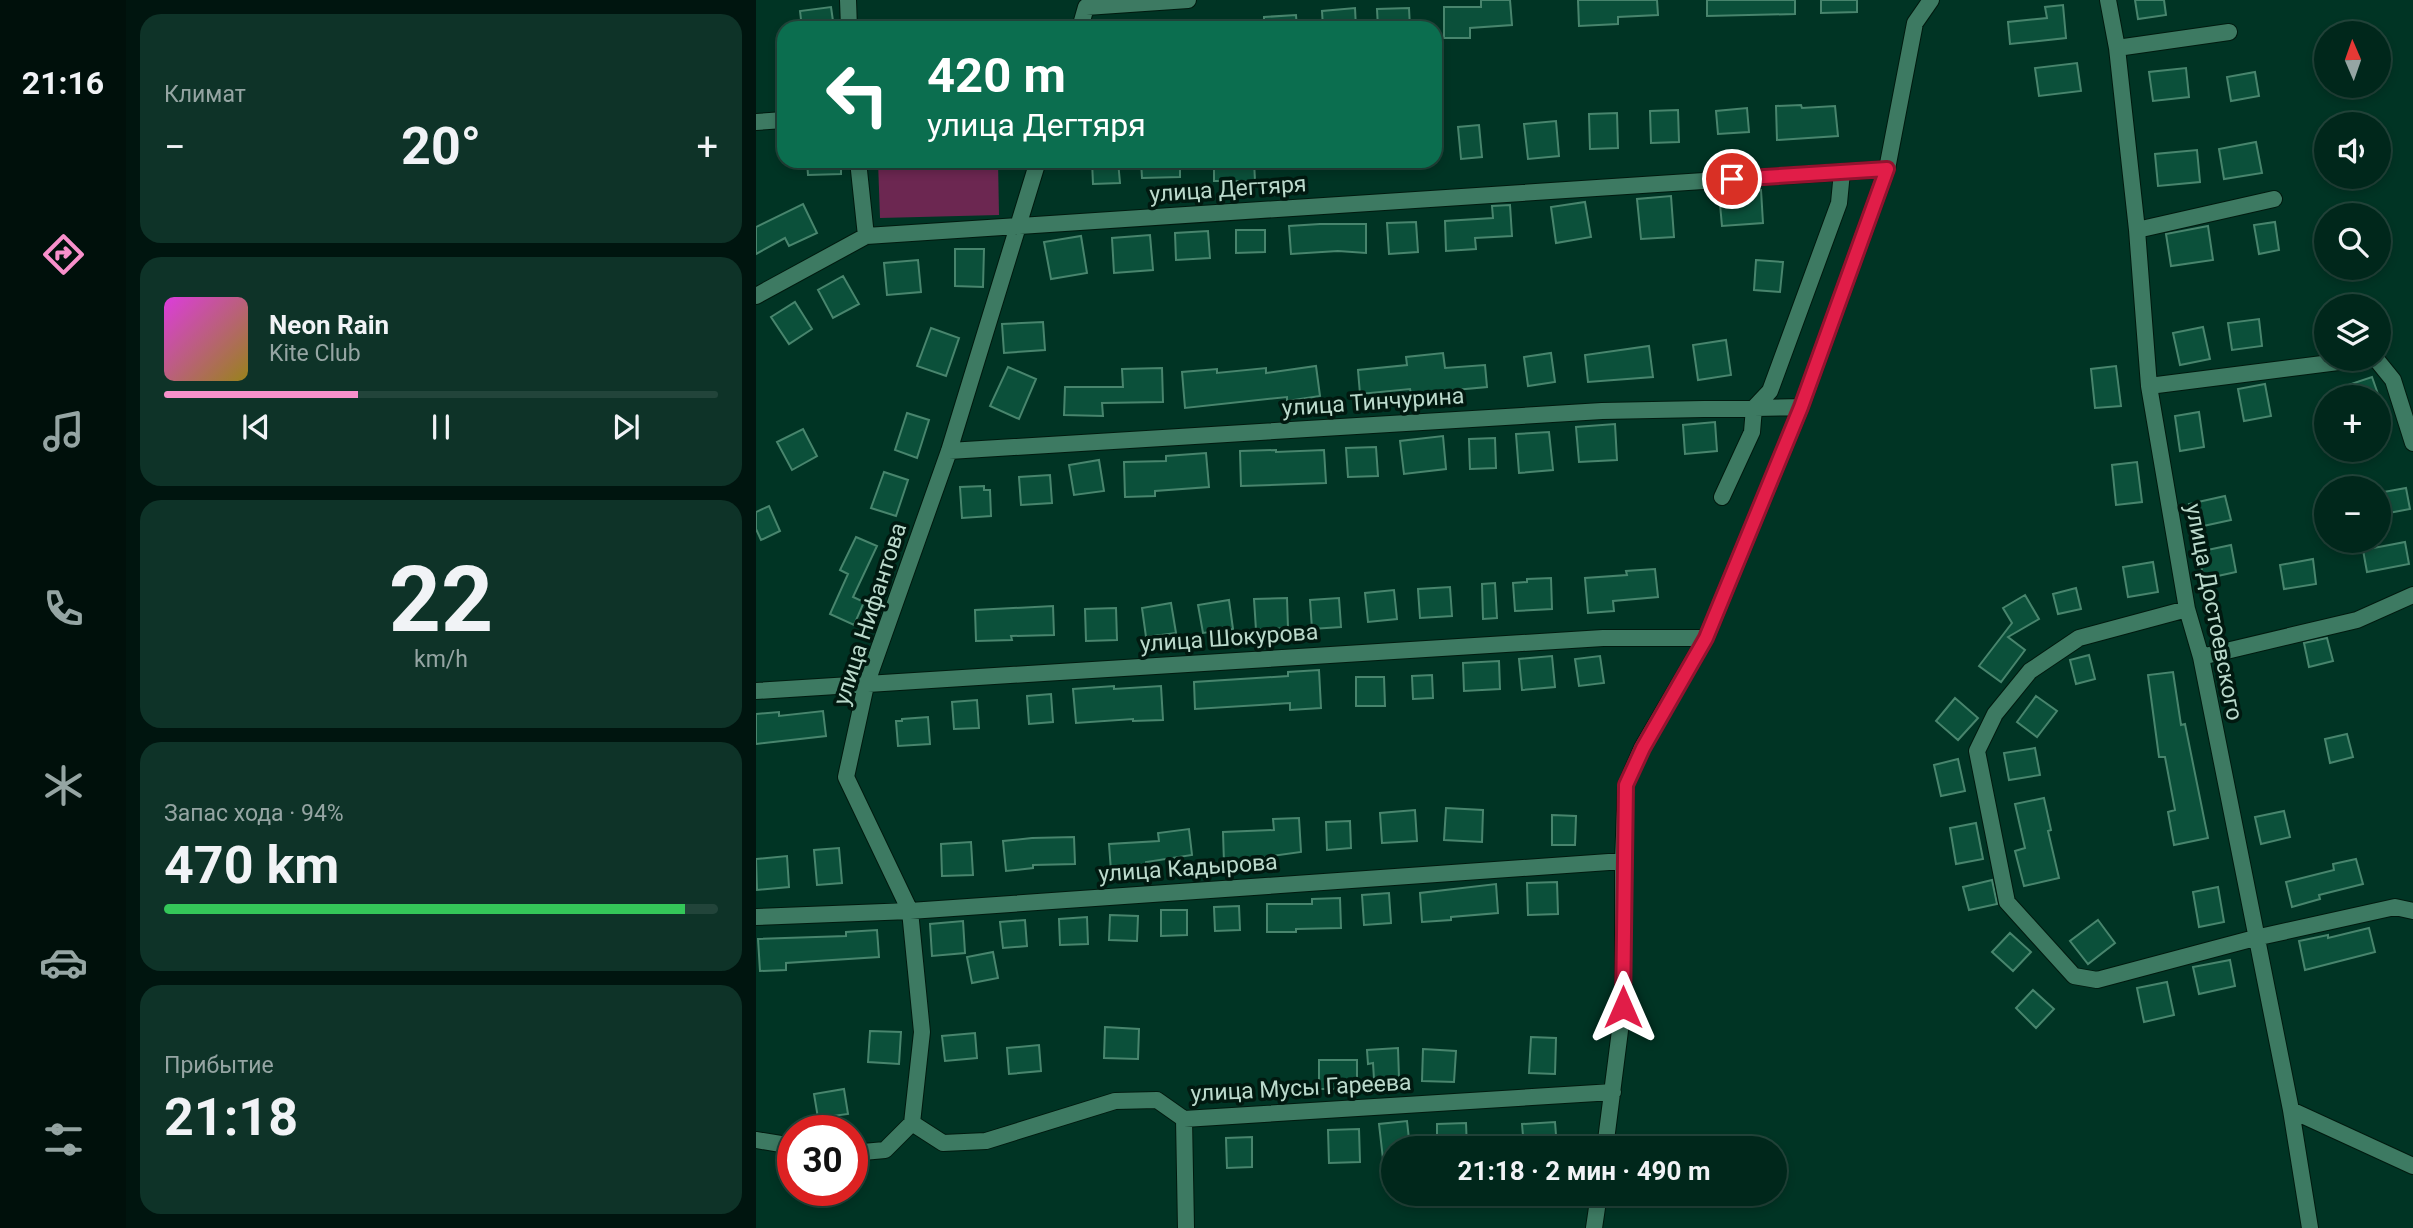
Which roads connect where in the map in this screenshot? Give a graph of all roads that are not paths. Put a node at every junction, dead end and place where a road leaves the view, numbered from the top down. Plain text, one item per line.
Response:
1 (848, 0) edge
2 (1188, 0) edge
3 (1931, 0) edge
4 (2108, 0) edge
5 (849, 21) edge
6 (1082, 21) edge
7 (2229, 32) dead end
8 (2117, 48) junction
9 (777, 120) edge
10 (756, 122) edge
11 (859, 168) edge
12 (1036, 168) edge
13 (1887, 169) junction
14 (1842, 172) junction
15 (2274, 199) dead end
16 (1018, 225) junction
17 (2137, 230) junction
18 (866, 236) junction
19 (756, 296) edge
20 (2314, 365) edge
21 (2386, 371) edge
22 (2149, 386) junction
23 (1801, 407) junction
24 (1755, 408) junction
25 (2413, 443) edge
26 (949, 451) junction
27 (1722, 497) dead end
28 (2413, 596) edge
29 (2187, 609) junction
30 (1706, 638) junction
31 (2200, 657) junction
32 (866, 685) junction
33 (756, 691) edge
34 (1623, 861) junction
35 (910, 911) junction
36 (2413, 911) edge
37 (756, 918) edge
38 (2255, 938) junction
39 (1613, 1092) junction
40 (2291, 1110) junction
41 (1184, 1119) junction
42 (912, 1123) junction
43 (1607, 1136) edge
44 (756, 1140) edge
45 (777, 1143) edge
46 (868, 1152) edge
47 (2413, 1166) edge
48 (1597, 1206) edge
49 (1186, 1228) edge
50 (1594, 1228) edge
51 (2310, 1228) edge

1 - 5 street
2 - 6 street
3 - 13 street
4 - 8 street, улица Достоевского
7 - 8 street
8 - 17 street, улица Достоевского
9 - 10 street
11 - 18 street
12 - 16 street, улица Нифантова
13 - 14 street, улица Дегтяря
13 - 23 street
14 - 16 street, улица Дегтяря
14 - 24 street
15 - 17 street
16 - 18 street, улица Дегтяря
16 - 26 street, улица Нифантова
17 - 22 street, улица Достоевского
18 - 19 street
20 - 22 street
21 - 25 street
22 - 29 street, улица Достоевского
23 - 24 street, улица Тинчурина
23 - 30 street
24 - 26 street, улица Тинчурина
24 - 27 street
26 - 32 street, улица Нифантова
28 - 31 street
29 - 31 street, улица Достоевского
29 - 38 street
30 - 32 street, улица Шокурова
30 - 34 street
31 - 38 street, улица Достоевского
32 - 33 street, улица Шокурова
32 - 35 street, улица Нифантова
34 - 35 street, улица Кадырова
34 - 39 street
35 - 37 street, улица Кадырова
35 - 42 street, улица Нифантова
36 - 38 street
38 - 40 street, улица Достоевского
39 - 41 street, улица Мусы Гареева
39 - 43 street
40 - 47 street
40 - 51 street, улица Достоевского
41 - 42 street, улица Мусы Гареева
41 - 49 street
42 - 46 street
44 - 45 street
48 - 50 street

